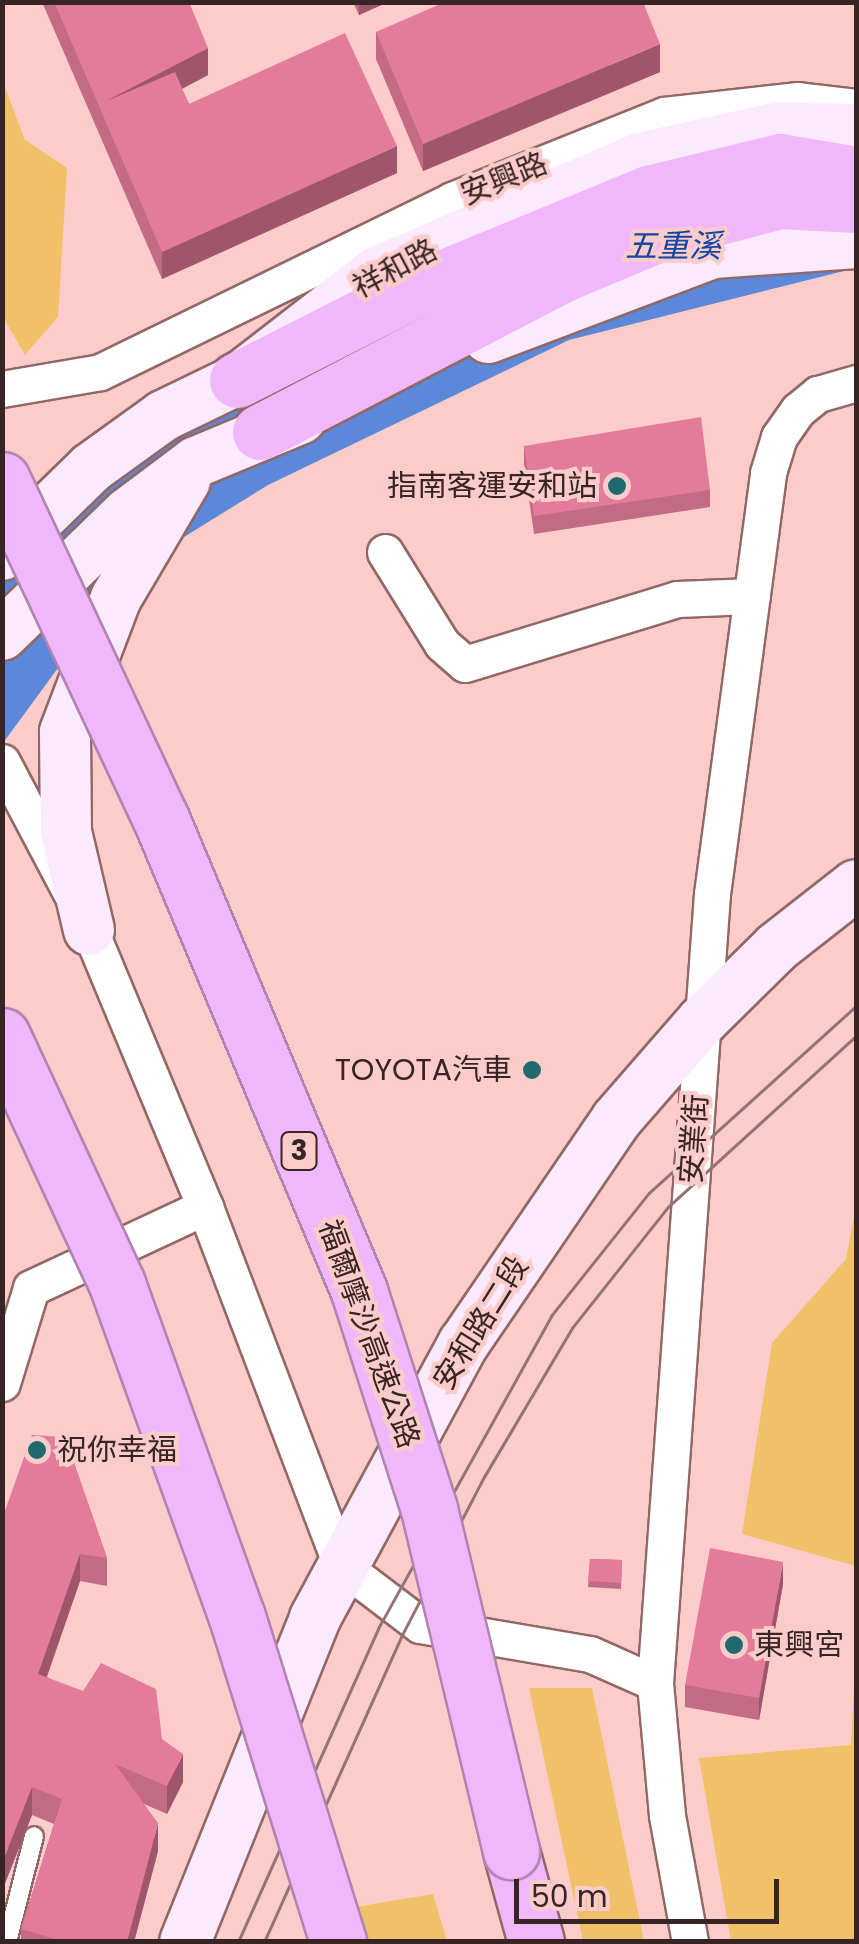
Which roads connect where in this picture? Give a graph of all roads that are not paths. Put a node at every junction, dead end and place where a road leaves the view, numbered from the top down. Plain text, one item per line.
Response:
1 (856, 108) edge
2 (856, 129) edge
3 (856, 174) edge
4 (856, 204) edge
5 (856, 243) edge
6 (237, 380) junction
7 (856, 383) edge
8 (2, 389) edge
9 (260, 432) junction
10 (196, 462) junction
11 (2, 480) edge
12 (385, 552) dead end
13 (2, 555) edge
14 (752, 596) junction
15 (2, 634) edge
16 (2, 762) edge
17 (851, 889) edge
18 (89, 930) junction
19 (702, 1021) junction
20 (2, 1036) edge
21 (205, 1206) junction
22 (17, 1281) edge
23 (2, 1383) edge
24 (341, 1565) junction
25 (655, 1684) junction
26 (34, 1836) dead end
27 (7, 1942) edge
28 (185, 1942) edge
29 (338, 1942) edge
30 (536, 1942) edge
31 (690, 1942) edge

1 - 8 street, 安興路
2 - 6 main road, 祥和路
3 - 6 highway
4 - 9 highway
5 - 9 main road
6 - 13 main road, 祥和路
7 - 14 street, 安業街
9 - 10 main road
10 - 15 main road
10 - 18 main road
11 - 30 highway, 福爾摩沙高速公路 / 3, bridge
12 - 14 street
14 - 19 street, 安業街
16 - 18 street
17 - 19 main road, 安和路二段
18 - 21 street
19 - 24 main road, 安和路二段
19 - 25 street, 安業街
20 - 29 highway, bridge
21 - 22 street
21 - 24 street
22 - 23 street
24 - 25 street
24 - 28 main road, 安和路二段
25 - 31 street, 安業街
26 - 27 lane

